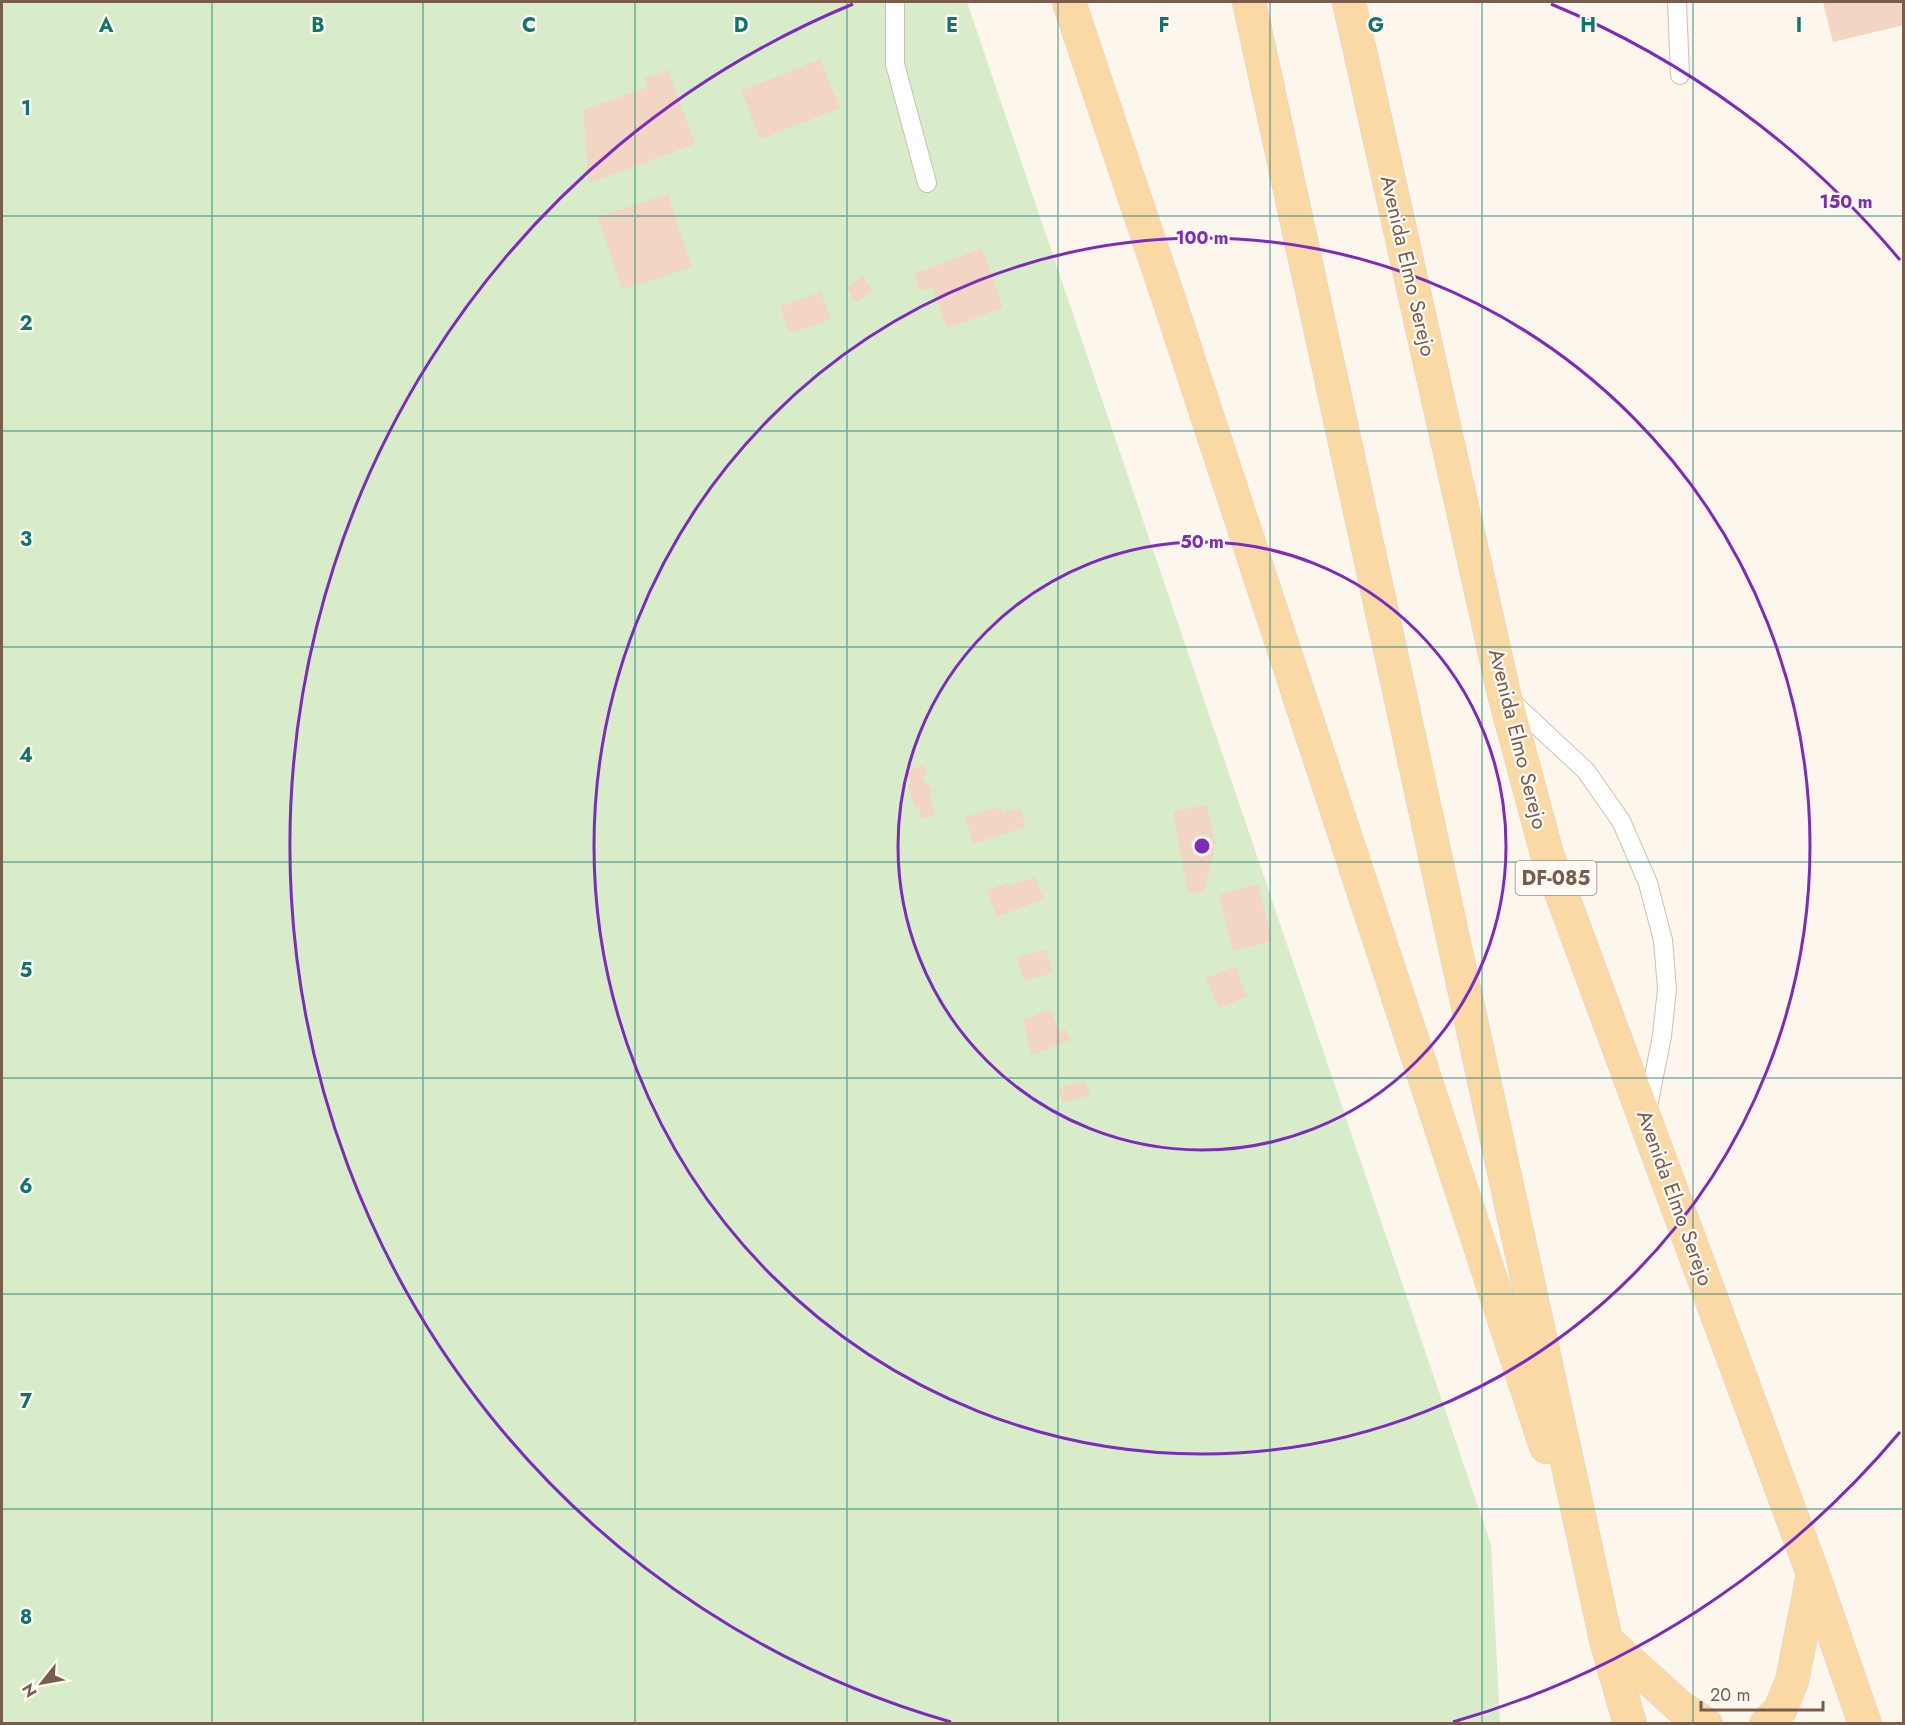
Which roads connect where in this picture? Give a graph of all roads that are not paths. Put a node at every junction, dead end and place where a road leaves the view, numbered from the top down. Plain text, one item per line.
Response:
1 (895, 2) edge
2 (1069, 2) edge
3 (1249, 2) edge
4 (1349, 2) edge
5 (1677, 2) edge
6 (1680, 75) dead end
7 (927, 183) dead end
8 (1504, 694) junction
9 (1646, 1119) junction
10 (1813, 1574) junction
11 (1604, 1630) junction
12 (1630, 1724) edge
13 (1706, 1724) edge
14 (1766, 1724) edge
15 (1865, 1724) edge

1 - 7 lane
2 - 11 main road
3 - 11 main road
4 - 8 main road, Avenida Elmo Serejo / DF-085
5 - 6 lane
8 - 9 main road, Avenida Elmo Serejo / DF-085
8 - 9 lane
9 - 10 main road, Avenida Elmo Serejo / DF-085
10 - 14 main road
10 - 15 main road, Avenida Elmo Serejo / DF-085
11 - 12 main road
11 - 13 main road

